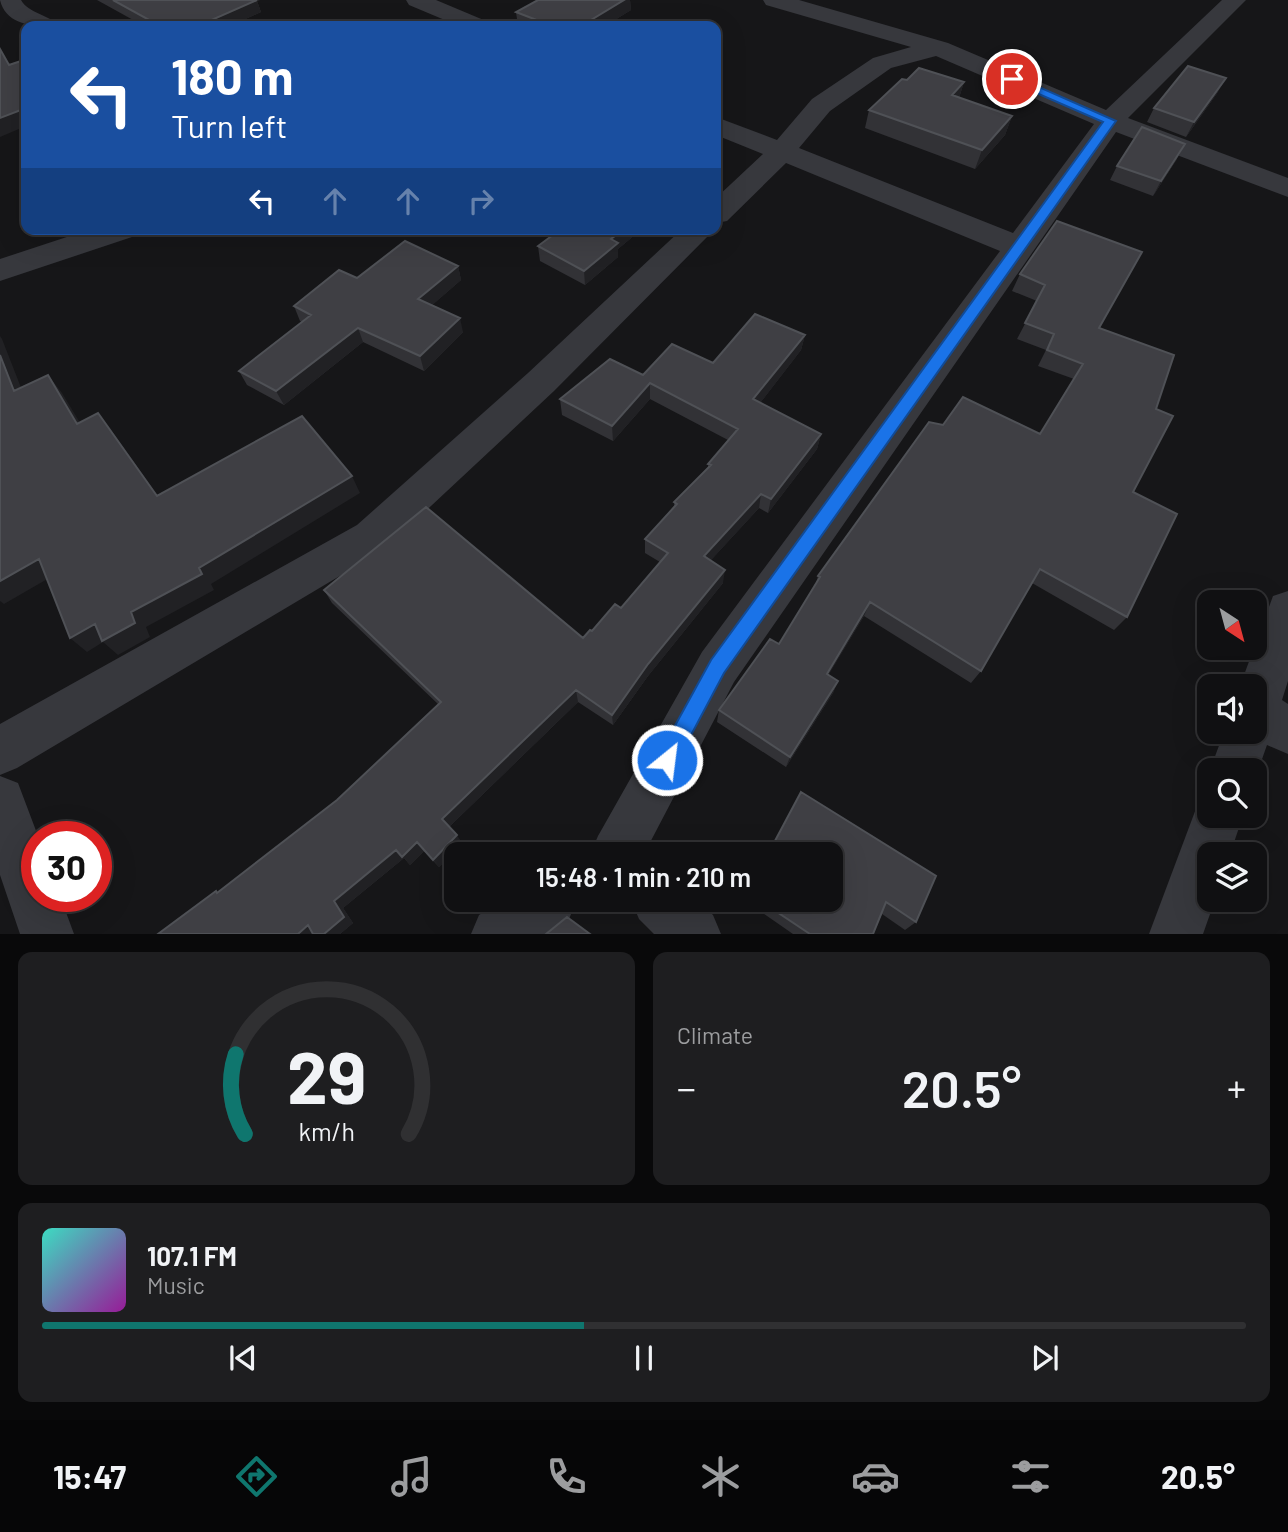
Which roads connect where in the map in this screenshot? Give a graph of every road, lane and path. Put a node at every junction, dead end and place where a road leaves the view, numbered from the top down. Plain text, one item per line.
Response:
1 (9, 0) edge
2 (417, 0) edge
3 (774, 0) edge
4 (1235, 0) edge
5 (36, 21) edge
6 (466, 21) edge
7 (939, 48) junction
8 (1110, 121) junction
9 (721, 127) edge
10 (781, 152) junction
11 (1288, 188) edge
12 (721, 209) edge
13 (87, 235) edge
14 (694, 235) edge
15 (1019, 247) junction
16 (0, 270) edge
17 (1288, 610) edge
18 (1267, 674) edge
19 (1267, 719) edge
20 (1288, 732) edge
21 (0, 751) edge
22 (0, 801) edge
23 (1214, 828) edge
24 (623, 842) edge
25 (531, 912) edge
26 (671, 912) edge
27 (47, 933) edge
28 (498, 933) edge
29 (694, 933) edge
30 (1177, 933) edge

1 - 5 street
2 - 6 street
3 - 7 street
4 - 8 street
7 - 8 street
7 - 10 street
8 - 11 street
8 - 15 street
9 - 10 street
10 - 12 street
10 - 15 street
13 - 16 street
14 - 21 street
15 - 24 street
17 - 18 street
19 - 20 street
22 - 27 street
23 - 30 street
25 - 28 street
26 - 29 street

